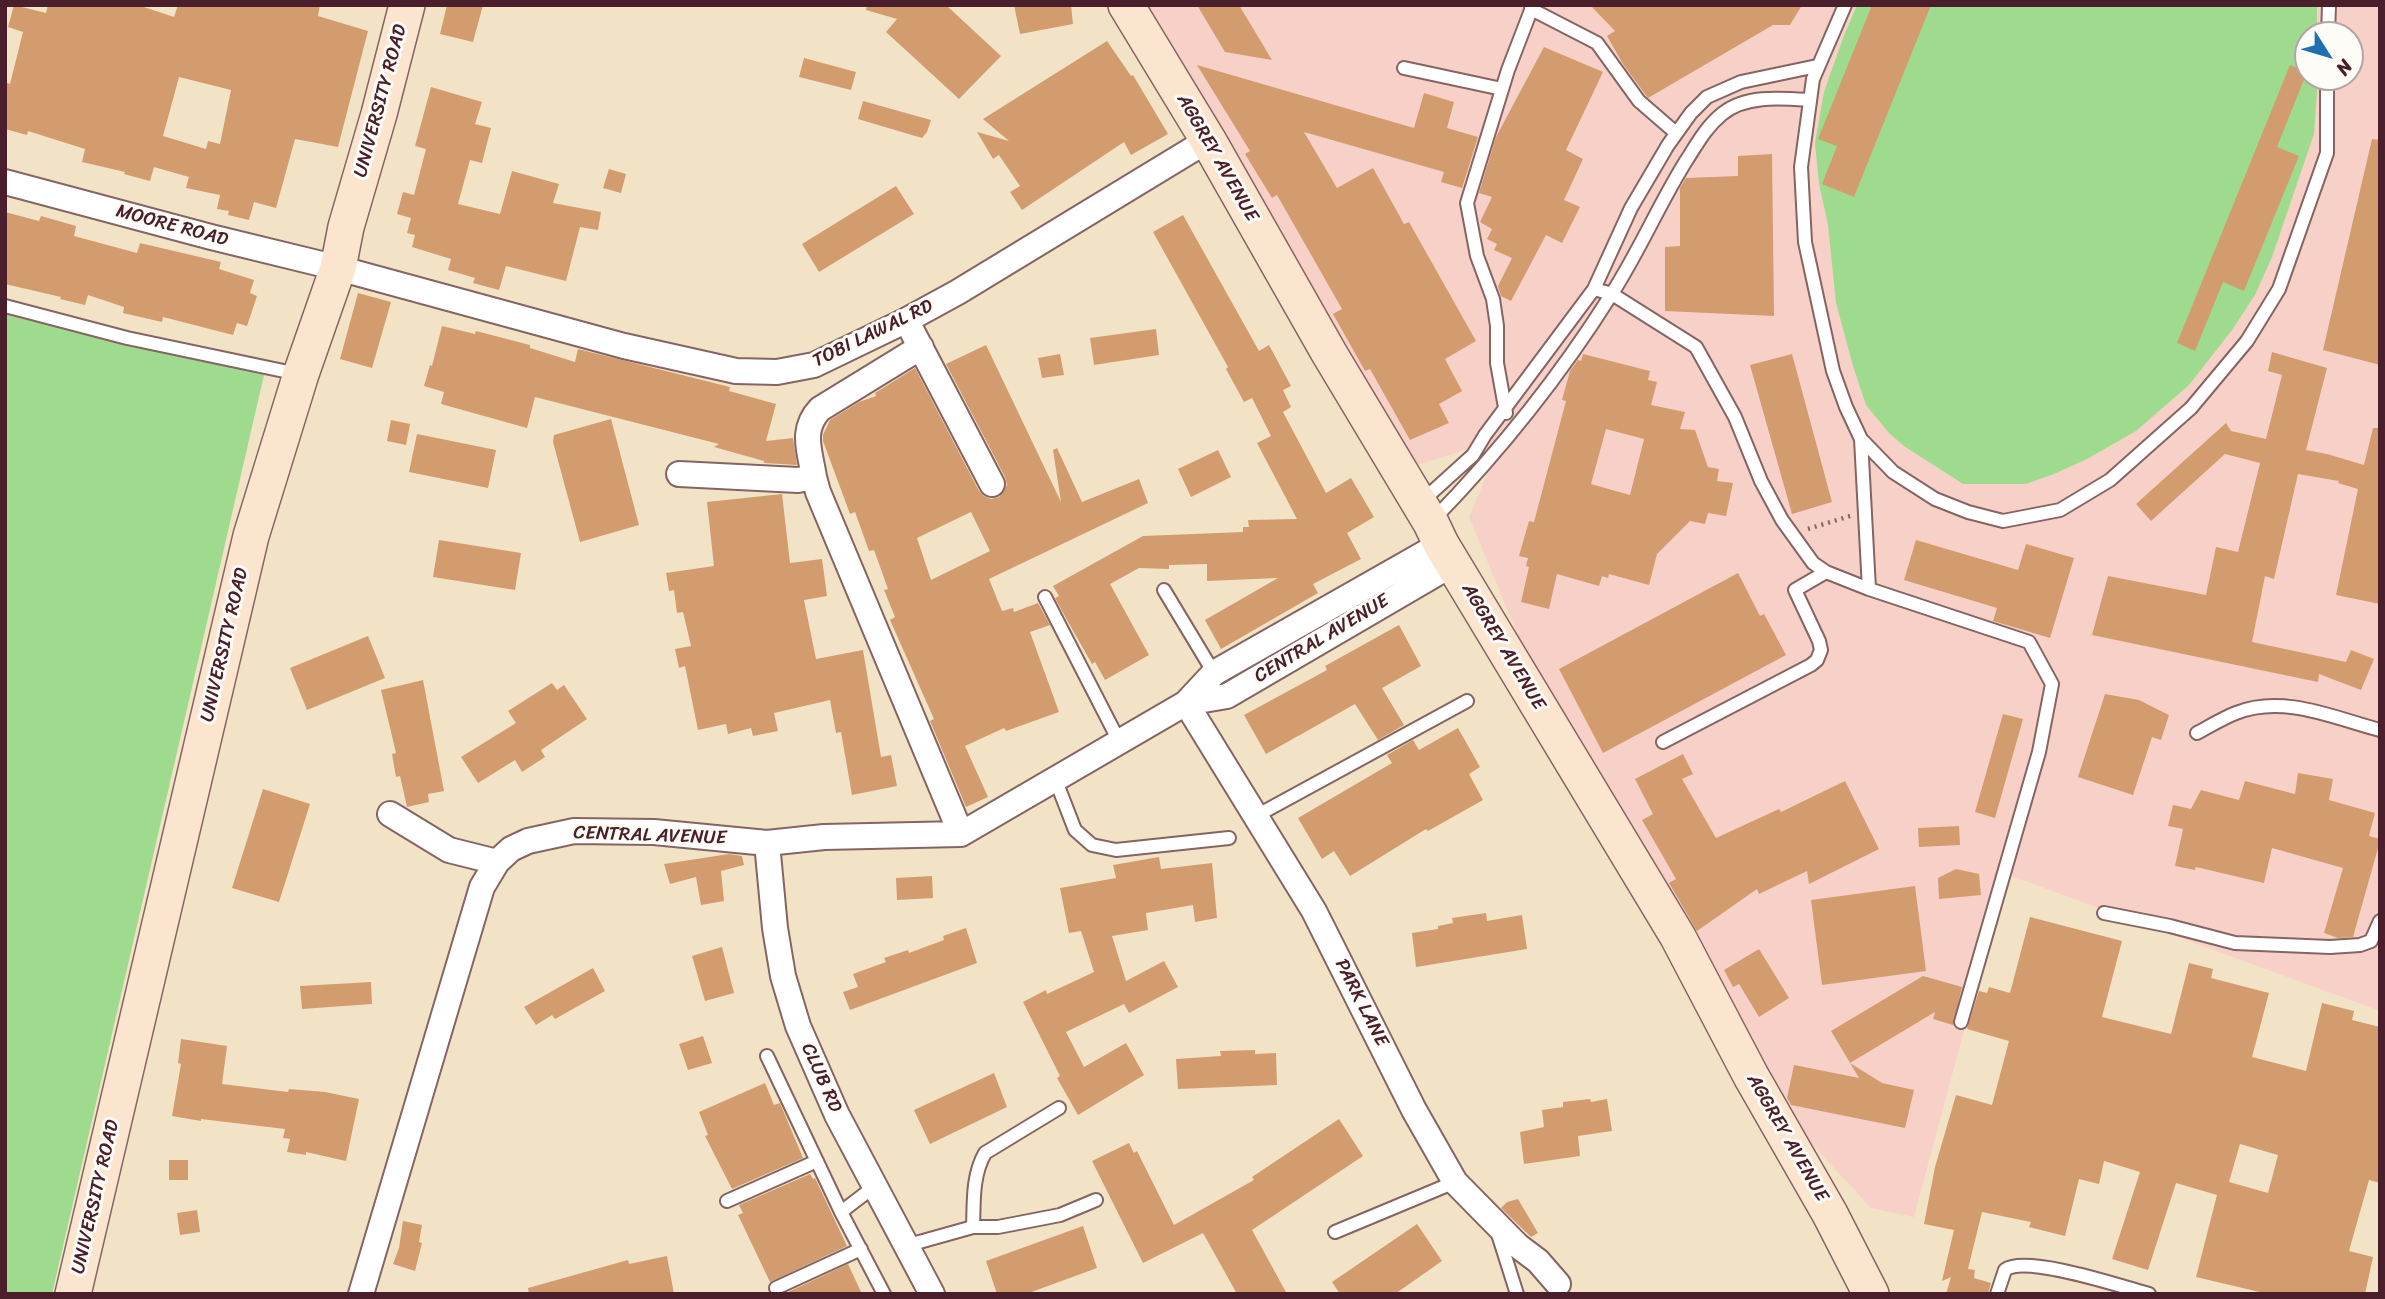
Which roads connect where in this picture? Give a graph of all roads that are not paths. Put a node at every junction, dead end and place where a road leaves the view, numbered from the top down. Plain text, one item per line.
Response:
1 (407, 5) edge
2 (1126, 5) edge
3 (1845, 5) edge
4 (1532, 7) edge
5 (1817, 66) junction
6 (1404, 68) dead end
7 (1502, 89) junction
8 (2328, 91) edge
9 (1809, 100) junction
10 (1676, 133) junction
11 (1208, 140) junction
12 (5, 182) edge
13 (338, 268) junction
14 (1594, 289) junction
15 (1612, 295) junction
16 (5, 306) edge
17 (905, 321) junction
18 (921, 347) junction
19 (302, 374) junction
20 (1505, 411) junction
21 (1511, 430) junction
22 (1861, 439) junction
23 (679, 474) dead end
24 (814, 477) junction
25 (992, 485) dead end
26 (1436, 534) junction
27 (1826, 572) junction
28 (1869, 589) junction
29 (1164, 590) dead end
30 (1373, 596) junction
31 (1045, 597) dead end
32 (1214, 673) junction
33 (1467, 701) dead end
34 (1186, 703) junction
35 (2380, 730) edge
36 (2197, 733) dead end
37 (1663, 742) dead end
38 (1120, 743) junction
39 (1056, 781) junction
40 (390, 814) dead end
41 (1256, 816) junction
42 (961, 834) junction
43 (1229, 838) dead end
44 (767, 843) junction
45 (497, 862) junction
46 (2104, 913) dead end
47 (2380, 921) edge
48 (1961, 1022) dead end
49 (767, 1056) dead end
50 (1059, 1108) dead end
51 (817, 1161) junction
52 (1455, 1182) junction
53 (875, 1186) junction
54 (1097, 1200) dead end
55 (727, 1201) dead end
56 (841, 1212) junction
57 (1494, 1224) junction
58 (973, 1227) junction
59 (1335, 1232) dead end
60 (905, 1245) junction
61 (861, 1249) junction
62 (1558, 1284) dead end
63 (776, 1288) dead end
64 (73, 1294) edge
65 (361, 1294) edge
66 (884, 1294) edge
67 (932, 1294) edge
68 (1517, 1294) edge
69 (1871, 1294) edge
70 (1997, 1294) edge
71 (2149, 1294) edge

1 - 13 street, UNIVERSITY ROAD
2 - 11 street, AGGREY AVENUE
3 - 5 lane
4 - 7 lane
4 - 10 lane
5 - 9 lane
5 - 10 lane
6 - 7 lane
7 - 20 lane
8 - 22 lane
9 - 15 lane
9 - 22 lane
10 - 14 lane
11 - 17 street, TOBI LAWAL RD
11 - 26 street, AGGREY AVENUE
12 - 13 street, MOORE ROAD
13 - 17 street, TOBI LAWAL RD
13 - 19 street, UNIVERSITY ROAD
14 - 15 lane
14 - 20 lane
15 - 21 lane
15 - 27 lane
16 - 19 lane
17 - 18 street
18 - 24 street
18 - 25 street
19 - 64 street, UNIVERSITY ROAD
20 - 21 lane
20 - 26 lane
21 - 26 lane
22 - 28 lane
23 - 24 street
24 - 42 street
26 - 30 street, CENTRAL AVENUE
26 - 69 street, AGGREY AVENUE
27 - 28 lane
27 - 37 lane
28 - 48 lane
29 - 32 lane
30 - 32 street, CENTRAL AVENUE
30 - 34 street, CENTRAL AVENUE
31 - 38 lane
32 - 34 street, CENTRAL AVENUE
33 - 41 lane
34 - 38 street, CENTRAL AVENUE
34 - 41 street, PARK LANE
35 - 36 lane
38 - 39 street, CENTRAL AVENUE
39 - 42 street, CENTRAL AVENUE
39 - 43 lane
40 - 45 street
41 - 52 street, PARK LANE
42 - 44 street, CENTRAL AVENUE
44 - 45 street, CENTRAL AVENUE
44 - 53 street, CLUB RD
45 - 65 street, CENTRAL AVENUE
46 - 47 lane
49 - 51 lane
50 - 58 lane
51 - 55 lane
51 - 56 lane
52 - 57 street, PARK LANE
52 - 59 lane
53 - 56 lane
53 - 60 street, CLUB RD
54 - 58 lane
56 - 61 lane
57 - 62 street, PARK LANE
57 - 68 lane
58 - 60 lane
60 - 67 street, CLUB RD
61 - 63 lane
61 - 66 lane
70 - 71 lane

